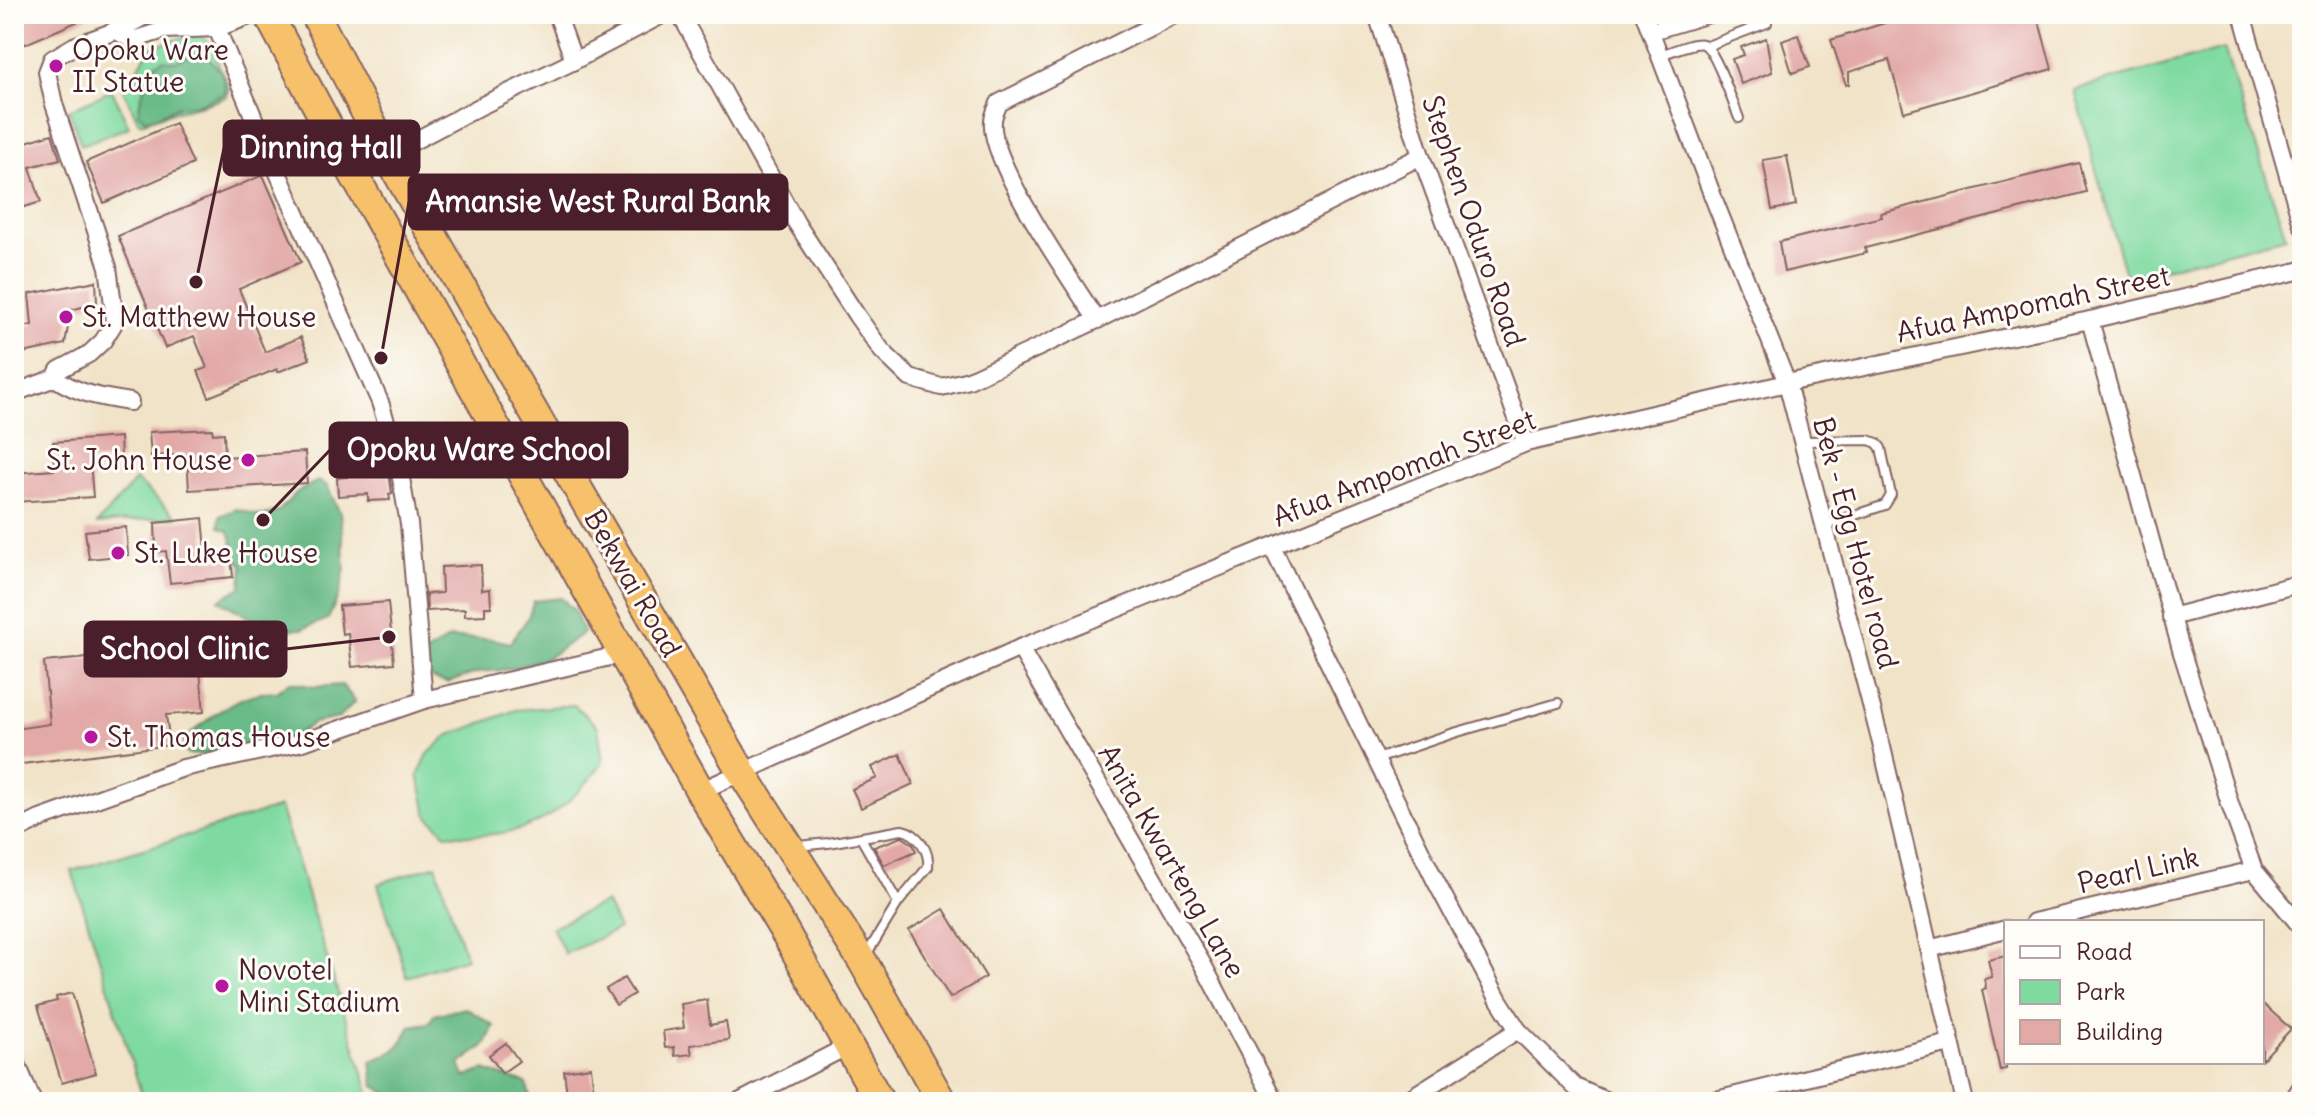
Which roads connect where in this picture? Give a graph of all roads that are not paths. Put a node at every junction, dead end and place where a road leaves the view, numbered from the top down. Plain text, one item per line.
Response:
1 (149, 14) edge
2 (255, 14) edge
3 (268, 14) edge
4 (315, 14) edge
5 (557, 14) edge
6 (664, 14) edge
7 (680, 14) edge
8 (1176, 14) edge
9 (1377, 14) edge
10 (1644, 14) edge
11 (1709, 14) edge
12 (2242, 14) edge
13 (214, 21) edge
14 (1767, 23) dead end
15 (115, 30) junction
16 (1652, 31) junction
17 (1707, 46) junction
18 (1661, 55) junction
19 (574, 61) junction
20 (1739, 118) dead end
21 (388, 156) junction
22 (1421, 156) junction
23 (353, 173) junction
24 (2302, 225) edge
25 (2302, 270) edge
26 (1097, 320) junction
27 (2090, 320) junction
28 (55, 378) junction
29 (1787, 383) junction
30 (14, 393) edge
31 (130, 402) dead end
32 (1803, 441) junction
33 (1526, 443) junction
34 (1825, 525) junction
35 (1272, 547) junction
36 (2302, 583) edge
37 (2171, 617) junction
38 (1020, 648) junction
39 (623, 654) junction
40 (424, 700) junction
41 (1558, 703) dead end
42 (1376, 760) junction
43 (741, 771) junction
44 (700, 791) junction
45 (14, 832) edge
46 (861, 838) junction
47 (789, 846) junction
48 (2254, 870) junction
49 (898, 903) junction
50 (2042, 920) edge
51 (2302, 928) edge
52 (2004, 930) edge
53 (1929, 949) junction
54 (863, 962) junction
55 (1518, 1030) junction
56 (1950, 1043) junction
57 (848, 1046) junction
58 (14, 1057) edge
59 (33, 1102) edge
60 (739, 1102) edge
61 (880, 1102) edge
62 (942, 1102) edge
63 (1275, 1102) edge
64 (1404, 1102) edge
65 (1609, 1102) edge
66 (1708, 1102) edge
67 (1965, 1102) edge

1 - 15 street
2 - 13 street
3 - 23 highway, Bekwai Road
4 - 21 highway, Bekwai Road
5 - 19 street
6 - 19 street
7 - 26 street
8 - 26 street
9 - 22 street, Stephen Oduro Road
10 - 16 street, Bek - Egg Hotel road
11 - 16 street
12 - 24 street
13 - 15 street
13 - 40 street
14 - 17 lane
15 - 28 street
16 - 18 street, Bek - Egg Hotel road
17 - 18 lane
17 - 20 lane
18 - 29 street, Bek - Egg Hotel road
19 - 21 street
21 - 23 street
21 - 43 highway, Bekwai Road
22 - 26 street
22 - 33 street, Stephen Oduro Road
23 - 39 highway, Bekwai Road
25 - 27 street, Afua Ampomah Street
27 - 29 street, Afua Ampomah Street
27 - 37 street
28 - 30 street
28 - 31 street
29 - 32 street, Bek - Egg Hotel road
29 - 33 street, Afua Ampomah Street
32 - 34 street, Bek - Egg Hotel road
32 - 34 lane
33 - 35 street, Afua Ampomah Street
34 - 53 street, Bek - Egg Hotel road
35 - 38 street, Afua Ampomah Street
35 - 42 street
36 - 37 street
37 - 48 street
38 - 43 street, Afua Ampomah Street
38 - 63 street, Anita Kwarteng Lane
39 - 40 street
39 - 44 highway, Bekwai Road
40 - 45 street
41 - 42 lane
42 - 55 street
43 - 44 street, Afua Ampomah Street
43 - 47 highway, Bekwai Road
44 - 57 highway, Bekwai Road
46 - 47 lane
46 - 49 lane
46 - 49 lane
47 - 54 highway, Bekwai Road
48 - 50 street, Pearl Link
48 - 51 street
49 - 54 lane
52 - 53 street
53 - 56 street, Bek - Egg Hotel road
54 - 62 highway, Bekwai Road
55 - 64 street
55 - 65 street
56 - 66 street
56 - 67 street, Bek - Egg Hotel road
57 - 60 street
57 - 61 highway, Bekwai Road
58 - 59 street

